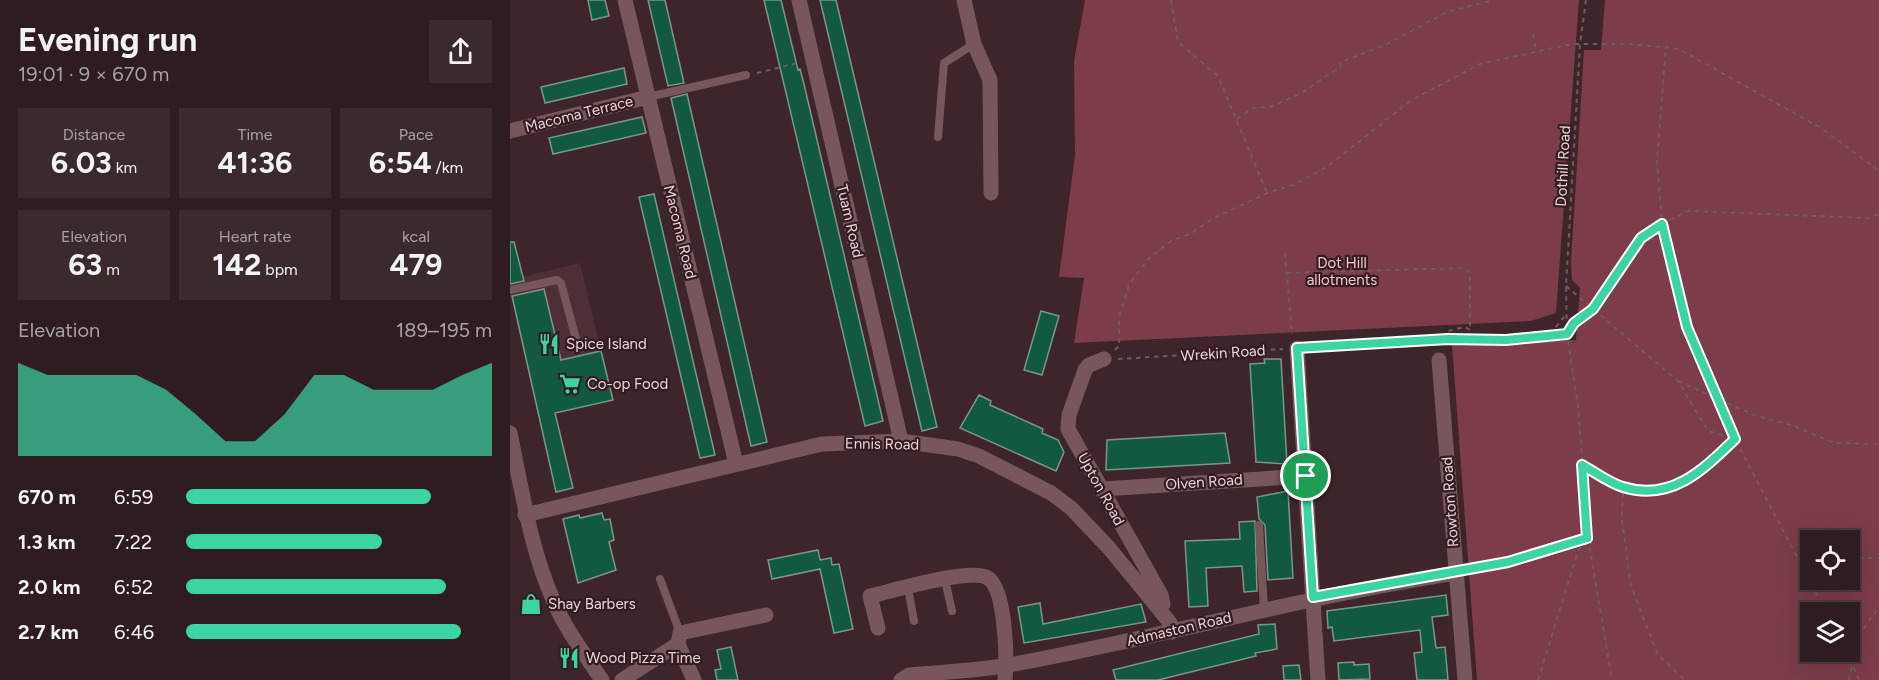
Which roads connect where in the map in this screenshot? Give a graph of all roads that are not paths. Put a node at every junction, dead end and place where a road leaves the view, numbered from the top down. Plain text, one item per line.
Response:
1 (625, 0) edge
2 (800, 0) edge
3 (964, 0) edge
4 (974, 44) junction
5 (746, 75) road end
6 (648, 97) junction
7 (510, 131) edge
8 (938, 137) dead end
9 (992, 193) dead end
10 (510, 290) edge
11 (576, 339) dead end
12 (1297, 348) road end
13 (1439, 360) dead end
14 (1097, 362) road end
15 (510, 433) edge
16 (901, 441) junction
17 (736, 464) junction
18 (1306, 476) junction
19 (1102, 489) junction
20 (515, 494) edge
21 (525, 515) junction
22 (1259, 525) dead end
23 (1456, 573) junction
24 (660, 579) dead end
25 (945, 580) junction
26 (908, 588) junction
27 (1313, 597) junction
28 (1159, 609) junction
29 (1264, 609) junction
30 (952, 611) dead end
31 (765, 615) dead end
32 (915, 621) dead end
33 (878, 628) dead end
34 (1172, 632) junction
35 (679, 638) junction
36 (1005, 673) edge
37 (602, 680) edge
38 (622, 680) edge
39 (694, 680) edge
40 (901, 680) edge
41 (1318, 680) edge
42 (1465, 680) edge

1 - 6 street, Macoma Road
2 - 16 street, Tuam Road
3 - 4 street
4 - 8 lane
4 - 9 street
5 - 6 lane
6 - 7 street, Macoma Terrace
6 - 17 street, Macoma Road
10 - 11 lane
12 - 18 street
13 - 23 street, Rowton Road
14 - 19 street, Upton Road
15 - 20 street
16 - 17 street, Ennis Road
16 - 28 street, Ennis Road
17 - 21 street, Ennis Road
18 - 19 street, Olven Road
18 - 27 street
19 - 28 street, Upton Road
20 - 21 street
21 - 37 street
22 - 29 lane
23 - 27 street, Admaston Road
23 - 42 street, Rowton Road
24 - 35 lane
25 - 26 street
25 - 30 lane
25 - 36 street
26 - 32 lane
26 - 33 street
27 - 29 street, Admaston Road
27 - 41 street
28 - 34 street, Ennis Road
29 - 34 street, Admaston Road
31 - 35 street
34 - 36 street, Admaston Road
35 - 38 street
35 - 39 street
36 - 40 street, Admaston Road

